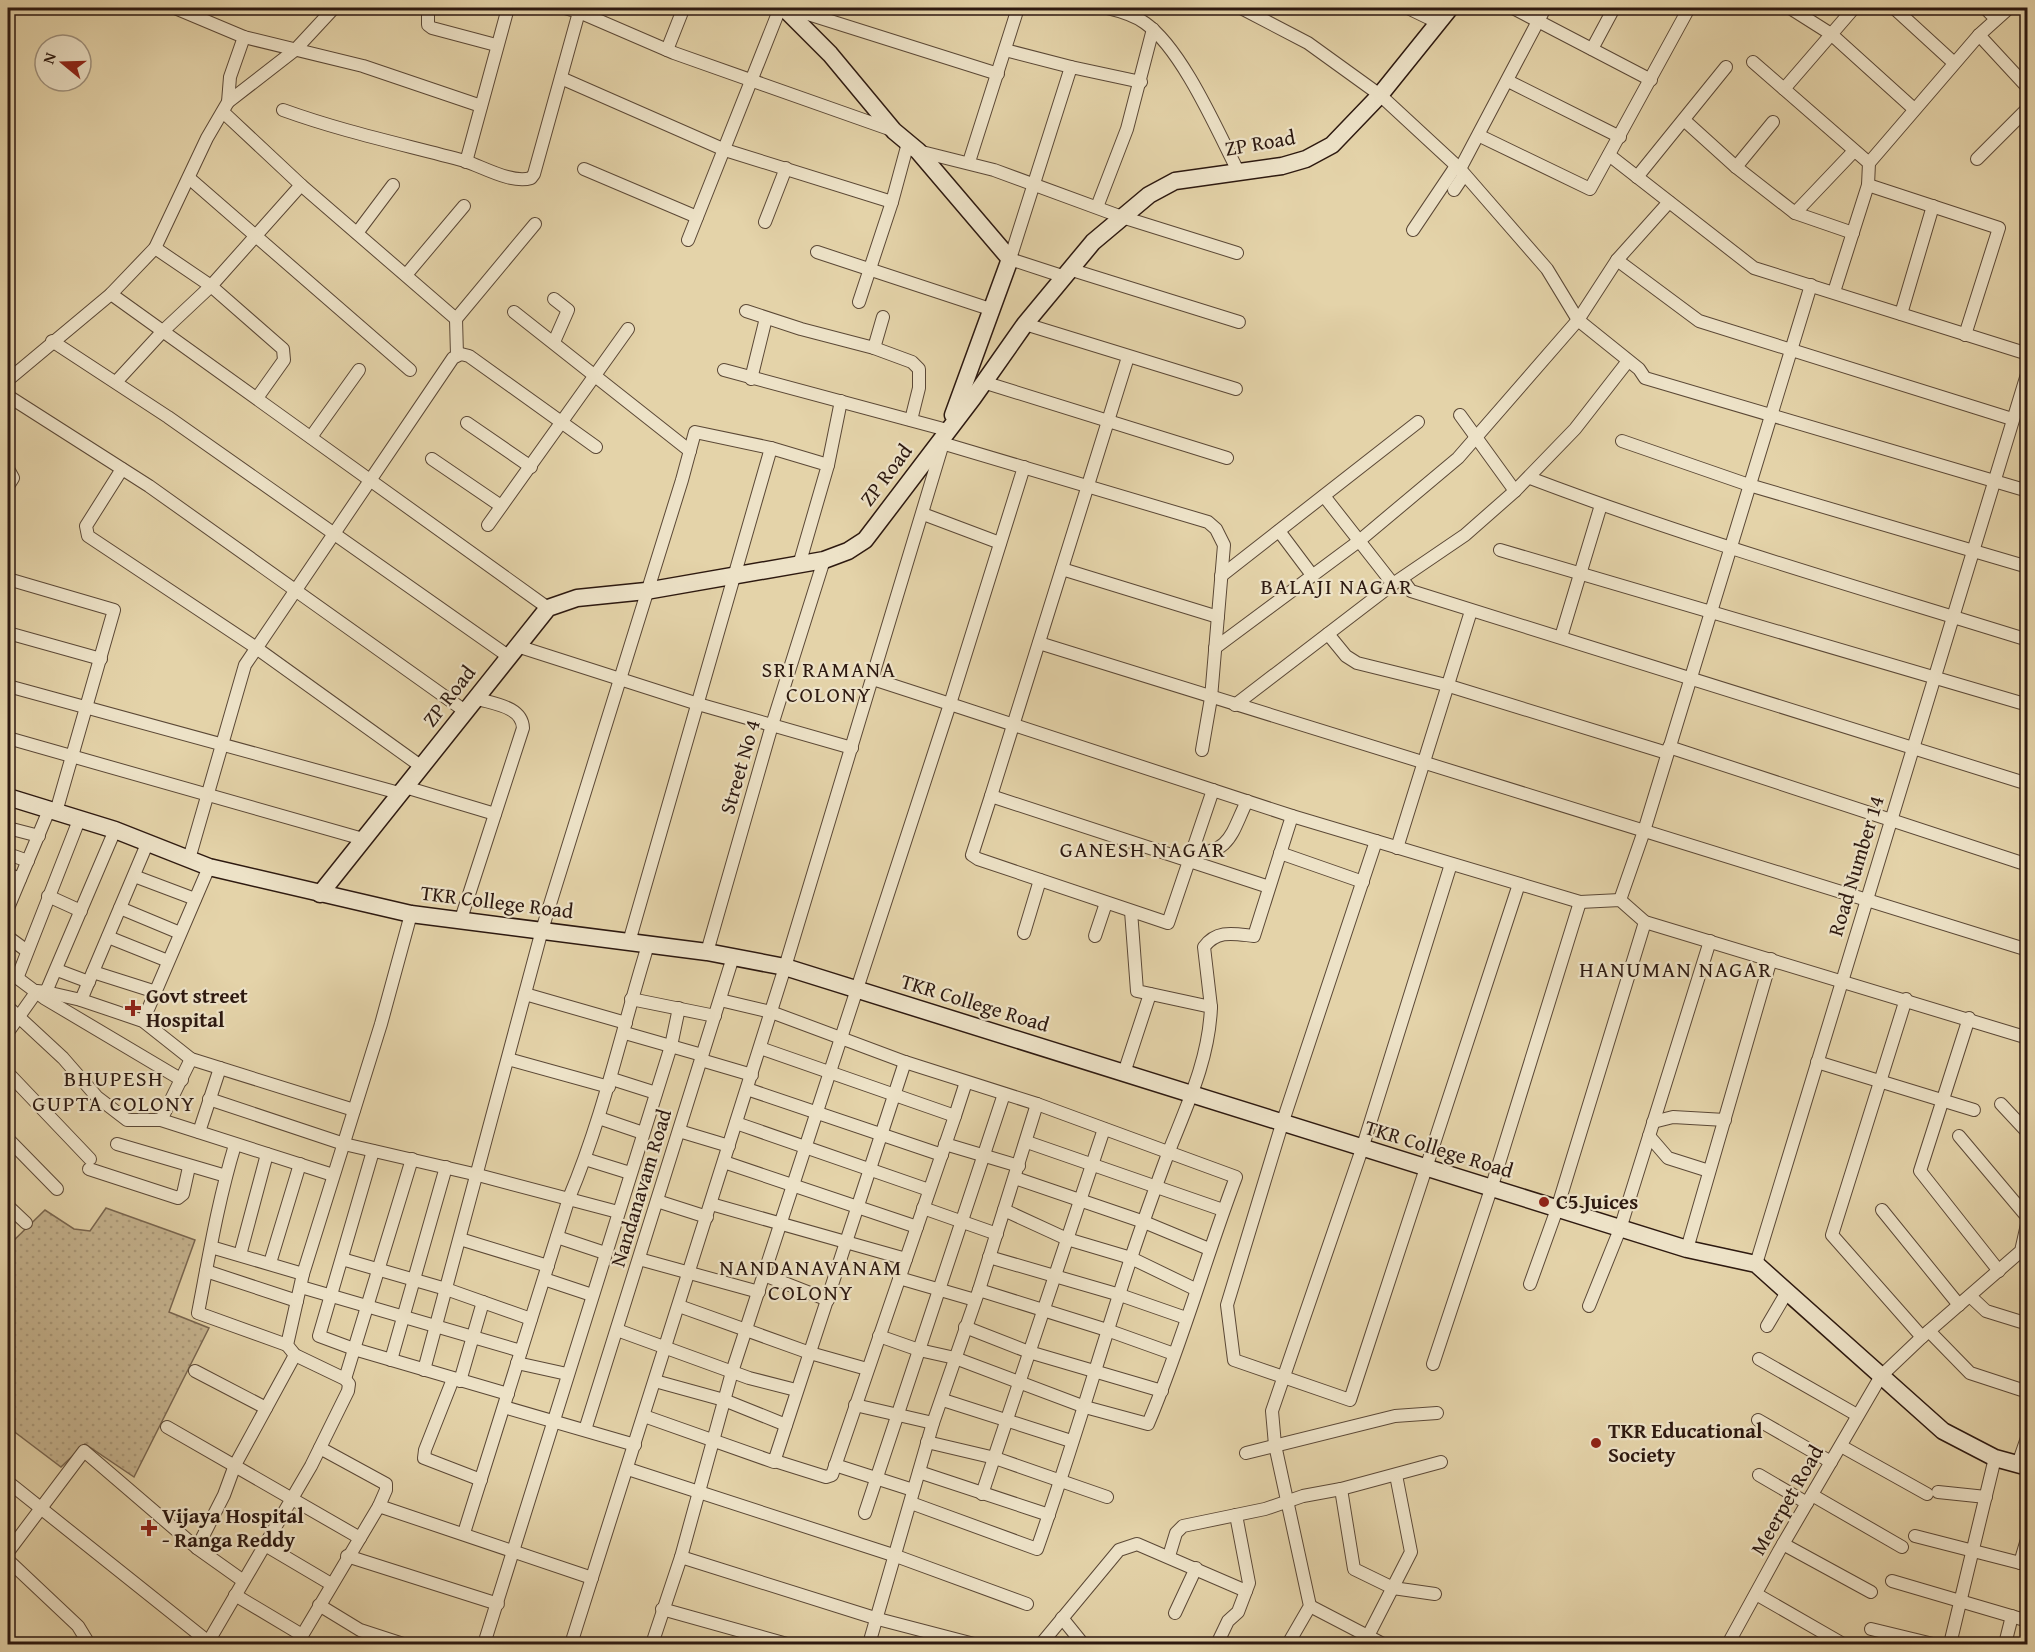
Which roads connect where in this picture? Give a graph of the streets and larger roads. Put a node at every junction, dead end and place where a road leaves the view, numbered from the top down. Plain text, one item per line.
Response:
1 (175, 8) edge
2 (334, 8) edge
3 (428, 8) edge
4 (508, 8) edge
5 (565, 8) edge
6 (782, 8) edge
7 (789, 8) edge
8 (1018, 8) edge
9 (1112, 8) edge
10 (1241, 8) edge
11 (1408, 8) edge
12 (1450, 8) edge
13 (1513, 8) edge
14 (1545, 8) edge
15 (1614, 8) edge
16 (1689, 8) edge
17 (1790, 8) edge
18 (1854, 8) edge
19 (1894, 8) edge
20 (1985, 8) edge
21 (2009, 8) edge
22 (579, 12) junction
23 (682, 12) dead end
24 (1996, 19) junction
25 (1538, 21) junction
26 (1439, 23) junction
27 (1152, 29) junction
28 (1831, 34) junction
29 (1979, 35) junction
30 (244, 37) junction
31 (496, 45) junction
32 (1592, 49) junction
33 (295, 50) junction
34 (667, 50) junction
35 (1005, 50) junction
36 (1753, 62) dead end
37 (1954, 63) junction
38 (1071, 67) junction
39 (1726, 67) dead end
40 (998, 74) junction
41 (561, 78) junction
42 (1651, 80) junction
43 (752, 81) junction
44 (1508, 81) junction
45 (1141, 82) junction
46 (2028, 88) edge
47 (1784, 89) junction
48 (1380, 95) junction
49 (480, 106) junction
50 (226, 107) junction
51 (2028, 108) edge
52 (1914, 109) junction
53 (283, 110) dead end
54 (1684, 120) junction
55 (1773, 122) dead end
56 (894, 131) junction
57 (1480, 136) junction
58 (1620, 136) junction
59 (913, 147) junction
60 (725, 150) junction
61 (1854, 151) junction
62 (1609, 155) junction
63 (1977, 159) dead end
64 (466, 162) junction
65 (969, 162) junction
66 (1869, 163) junction
67 (1736, 167) junction
68 (786, 168) junction
69 (584, 169) dead end
70 (1460, 170) junction
71 (1239, 171) junction
72 (1637, 177) junction
73 (189, 178) junction
74 (301, 184) junction
75 (393, 184) dead end
76 (1035, 185) junction
77 (1868, 185) junction
78 (1454, 190) dead end
79 (892, 202) junction
80 (1669, 202) junction
81 (464, 206) dead end
82 (1933, 206) junction
83 (1097, 207) junction
84 (1795, 213) junction
85 (697, 217) junction
86 (1122, 217) junction
87 (765, 222) dead end
88 (535, 224) dead end
89 (1413, 230) dead end
90 (357, 233) junction
91 (1853, 233) junction
92 (256, 235) junction
93 (688, 240) dead end
94 (155, 248) junction
95 (817, 252) dead end
96 (1237, 253) dead end
97 (1010, 259) junction
98 (1617, 260) junction
99 (869, 270) junction
100 (1065, 272) junction
101 (406, 275) junction
102 (1811, 285) junction
103 (211, 286) junction
104 (1834, 292) junction
105 (111, 294) junction
106 (554, 299) dead end
107 (859, 302) dead end
108 (993, 310) junction
109 (746, 311) dead end
110 (514, 312) dead end
111 (1901, 314) junction
112 (883, 317) dead end
113 (766, 318) junction
114 (456, 319) junction
115 (1578, 320) junction
116 (1239, 322) dead end
117 (1025, 324) junction
118 (628, 329) dead end
119 (163, 331) junction
120 (1965, 335) junction
121 (52, 341) junction
122 (554, 342) junction
123 (874, 348) junction
124 (1790, 349) junction
125 (2028, 354) edge
126 (457, 355) junction
127 (1128, 357) junction
128 (1628, 361) junction
129 (359, 370) dead end
130 (410, 370) dead end
131 (724, 370) dead end
132 (2028, 371) edge
133 (596, 375) junction
134 (752, 379) junction
135 (8, 380) edge
136 (116, 382) junction
137 (983, 382) junction
138 (1236, 388) dead end
139 (2024, 392) edge
140 (8, 396) edge
141 (257, 398) junction
142 (841, 401) junction
143 (1460, 415) dead end
144 (1769, 416) junction
145 (2012, 419) junction
146 (911, 420) junction
147 (1108, 422) junction
148 (467, 423) dead end
149 (563, 423) junction
150 (1418, 423) dead end
151 (311, 437) junction
152 (946, 437) junction
153 (1476, 437) junction
154 (1622, 441) dead end
155 (596, 447) dead end
156 (771, 448) junction
157 (690, 451) junction
158 (1227, 458) dead end
159 (432, 459) dead end
160 (828, 465) junction
161 (1023, 467) junction
162 (531, 468) junction
163 (8, 469) edge
164 (122, 469) junction
165 (1530, 478) junction
166 (370, 480) junction
167 (1993, 480) junction
168 (1749, 485) junction
169 (8, 486) edge
170 (1088, 486) junction
171 (2028, 490) edge
172 (1515, 491) junction
173 (1324, 496) junction
174 (1601, 505) junction
175 (501, 506) junction
176 (924, 514) junction
177 (488, 525) dead end
178 (1279, 531) junction
179 (334, 533) junction
180 (1359, 541) junction
181 (1000, 543) junction
182 (1730, 548) junction
183 (1500, 550) dead end
184 (1972, 550) junction
185 (824, 560) junction
186 (800, 565) junction
187 (2028, 567) edge
188 (1062, 569) junction
189 (735, 575) junction
190 (1312, 575) junction
191 (1578, 575) junction
192 (1221, 576) junction
193 (8, 579) edge
194 (1397, 581) junction
195 (296, 591) junction
196 (646, 591) junction
197 (548, 608) junction
198 (1471, 610) junction
199 (1711, 613) junction
200 (1952, 616) junction
201 (1218, 617) junction
202 (8, 633) edge
203 (1328, 633) junction
204 (1561, 637) junction
205 (2028, 640) edge
206 (1039, 642) junction
207 (255, 647) junction
208 (1215, 648) junction
209 (512, 651) junction
210 (101, 659) junction
211 (1934, 676) junction
212 (1691, 677) junction
213 (873, 679) junction
214 (621, 680) junction
215 (1446, 685) junction
216 (8, 686) edge
217 (1211, 698) junction
218 (950, 704) junction
219 (470, 705) junction
220 (698, 705) junction
221 (1235, 705) junction
222 (2028, 705) edge
223 (86, 708) junction
224 (772, 725) junction
225 (1013, 725) junction
226 (8, 738) edge
227 (224, 745) junction
228 (852, 748) junction
229 (1912, 748) junction
230 (1202, 750) dead end
231 (1668, 750) junction
232 (71, 758) junction
233 (1423, 764) junction
234 (422, 767) junction
235 (2028, 784) edge
236 (402, 790) junction
237 (1213, 790) junction
238 (210, 794) junction
239 (8, 796) edge
240 (991, 796) junction
241 (1247, 801) junction
242 (53, 811) junction
243 (495, 814) junction
244 (1292, 816) junction
245 (79, 820) junction
246 (1890, 821) junction
247 (8, 828) edge
248 (115, 830) junction
249 (1644, 831) junction
250 (39, 836) junction
251 (363, 839) junction
252 (1376, 842) junction
253 (147, 844) junction
254 (1397, 848) junction
255 (1280, 853) junction
256 (8, 854) edge
257 (1189, 857) junction
258 (189, 859) junction
259 (28, 861) junction
260 (1451, 864) junction
261 (2028, 864) edge
262 (209, 867) junction
263 (8, 874) edge
264 (134, 876) junction
265 (20, 879) junction
266 (1040, 880) junction
267 (1363, 882) junction
268 (1519, 884) junction
269 (1269, 886) junction
270 (10, 894) edge
271 (320, 894) junction
272 (48, 896) junction
273 (195, 899) junction
274 (1620, 900) junction
275 (1866, 900) junction
276 (1580, 902) junction
277 (1106, 903) junction
278 (8, 908) edge
279 (120, 908) junction
280 (81, 911) junction
281 (1131, 911) junction
282 (411, 914) junction
283 (461, 919) junction
284 (1645, 922) junction
285 (542, 930) junction
286 (180, 933) junction
287 (1024, 933) dead end
288 (1095, 936) dead end
289 (8, 937) edge
290 (108, 937) junction
291 (1710, 941) junction
292 (629, 942) junction
293 (648, 945) junction
294 (2028, 950) edge
295 (27, 951) junction
296 (707, 951) junction
297 (733, 957) junction
298 (1771, 959) junction
299 (168, 961) junction
300 (785, 968) junction
301 (57, 970) junction
302 (13, 974) edge
303 (91, 976) junction
304 (1842, 979) junction
305 (859, 990) junction
306 (42, 992) junction
307 (156, 992) junction
308 (525, 994) junction
309 (1150, 994) junction
310 (631, 999) junction
311 (1906, 999) junction
312 (81, 1000) junction
313 (720, 1000) junction
314 (8, 1007) edge
315 (1211, 1007) junction
316 (679, 1008) junction
317 (771, 1012) junction
318 (715, 1016) junction
319 (19, 1018) junction
320 (1968, 1018) junction
321 (143, 1021) junction
322 (626, 1028) junction
323 (8, 1032) edge
324 (840, 1037) junction
325 (2028, 1038) edge
326 (671, 1046) junction
327 (760, 1048) junction
328 (702, 1058) junction
329 (191, 1059) junction
330 (508, 1059) junction
331 (905, 1062) junction
332 (1817, 1062) junction
333 (220, 1068) junction
334 (8, 1073) edge
335 (829, 1073) junction
336 (1124, 1073) junction
337 (752, 1074) junction
338 (182, 1080) junction
339 (966, 1082) junction
340 (1881, 1082) junction
341 (610, 1083) junction
342 (747, 1089) junction
343 (656, 1093) junction
344 (893, 1094) junction
345 (1004, 1094) junction
346 (1192, 1096) junction
347 (209, 1099) junction
348 (1942, 1101) junction
349 (1037, 1104) junction
350 (2001, 1104) dead end
351 (354, 1110) junction
352 (1974, 1110) dead end
353 (818, 1113) junction
354 (955, 1116) junction
355 (599, 1118) junction
356 (161, 1120) junction
357 (1725, 1120) junction
358 (1653, 1122) junction
359 (736, 1123) junction
360 (1282, 1124) junction
361 (1104, 1129) junction
362 (679, 1131) junction
363 (199, 1132) junction
364 (643, 1133) junction
365 (880, 1133) junction
366 (2028, 1133) edge
367 (1649, 1136) junction
368 (1959, 1137) dead end
369 (8, 1139) edge
370 (1027, 1142) junction
371 (117, 1144) dead end
372 (344, 1144) junction
373 (235, 1145) junction
374 (807, 1145) junction
375 (729, 1146) junction
376 (1362, 1149) junction
377 (943, 1150) junction
378 (373, 1151) junction
379 (1169, 1152) junction
380 (267, 1154) junction
381 (983, 1156) junction
382 (412, 1159) junction
383 (585, 1159) junction
384 (724, 1162) junction
385 (300, 1164) junction
386 (1091, 1164) junction
387 (189, 1167) junction
388 (446, 1167) junction
389 (869, 1167) junction
390 (1425, 1168) junction
391 (1709, 1171) junction
392 (1017, 1172) junction
393 (630, 1173) junction
394 (478, 1174) junction
395 (333, 1175) junction
396 (226, 1176) junction
397 (794, 1185) junction
398 (1157, 1187) junction
399 (57, 1189) dead end
400 (1491, 1189) junction
401 (929, 1190) junction
402 (569, 1198) junction
403 (657, 1201) junction
404 (1079, 1202) junction
405 (711, 1204) junction
406 (8, 1206) edge
407 (856, 1206) junction
408 (923, 1208) junction
409 (1557, 1209) junction
410 (1004, 1210) junction
411 (1223, 1210) junction
412 (1882, 1210) dead end
413 (618, 1212) junction
414 (707, 1217) junction
415 (2028, 1219) edge
416 (962, 1221) junction
417 (1144, 1222) junction
418 (26, 1223) dead end
419 (780, 1225) junction
420 (917, 1227) junction
421 (1620, 1229) junction
422 (997, 1234) junction
423 (557, 1237) junction
424 (460, 1239) junction
425 (1067, 1239) junction
426 (845, 1241) junction
427 (211, 1247) junction
428 (1209, 1249) junction
429 (1686, 1249) junction
430 (2024, 1252) edge
431 (605, 1253) junction
432 (240, 1255) junction
433 (989, 1257) junction
434 (1131, 1258) junction
435 (342, 1259) junction
436 (639, 1259) junction
437 (906, 1259) junction
438 (270, 1263) junction
439 (1756, 1264) junction
440 (548, 1266) junction
441 (379, 1268) junction
442 (206, 1271) junction
443 (1999, 1271) junction
444 (303, 1274) junction
445 (689, 1274) junction
446 (764, 1275) junction
447 (1057, 1277) junction
448 (899, 1278) junction
449 (413, 1279) junction
450 (544, 1279) junction
451 (1530, 1284) dead end
452 (301, 1287) junction
453 (447, 1289) junction
454 (939, 1289) junction
455 (1195, 1289) junction
456 (759, 1292) junction
457 (1787, 1292) junction
458 (331, 1295) junction
459 (592, 1295) junction
460 (977, 1295) junction
461 (1120, 1295) junction
462 (1970, 1296) junction
463 (828, 1300) junction
464 (297, 1301) junction
465 (483, 1302) junction
466 (1959, 1305) junction
467 (367, 1306) junction
468 (679, 1306) junction
469 (1589, 1306) dead end
470 (1045, 1309) junction
471 (403, 1317) junction
472 (1186, 1318) junction
473 (531, 1319) junction
474 (2028, 1324) edge
475 (1767, 1326) dead end
476 (965, 1327) junction
477 (436, 1328) junction
478 (617, 1330) junction
479 (1107, 1330) junction
480 (746, 1331) junction
481 (1925, 1334) junction
482 (879, 1335) junction
483 (472, 1338) junction
484 (666, 1346) junction
485 (354, 1349) junction
486 (291, 1350) junction
487 (919, 1350) junction
488 (1029, 1352) junction
489 (810, 1353) junction
490 (1174, 1354) junction
491 (519, 1357) junction
492 (955, 1358) junction
493 (1759, 1359) dead end
494 (391, 1360) junction
495 (1433, 1364) dead end
496 (867, 1369) junction
497 (424, 1370) junction
498 (195, 1371) dead end
499 (1094, 1371) junction
500 (732, 1372) junction
501 (567, 1374) junction
502 (1881, 1376) junction
503 (345, 1378) junction
504 (1286, 1378) junction
505 (457, 1380) junction
506 (655, 1381) junction
507 (1020, 1383) junction
508 (796, 1390) junction
509 (1162, 1391) junction
510 (2028, 1392) edge
511 (508, 1394) junction
512 (724, 1400) junction
513 (943, 1400) junction
514 (855, 1405) junction
515 (504, 1407) junction
516 (1085, 1407) junction
517 (266, 1408) junction
518 (1437, 1413) dead end
519 (898, 1414) junction
520 (1857, 1415) junction
521 (644, 1416) junction
522 (1758, 1420) dead end
523 (552, 1421) junction
524 (1006, 1422) junction
525 (933, 1423) junction
526 (786, 1425) junction
527 (167, 1427) dead end
528 (585, 1430) junction
529 (2028, 1435) edge
530 (712, 1441) junction
531 (1071, 1441) junction
532 (927, 1442) junction
533 (635, 1445) junction
534 (1275, 1445) junction
535 (1840, 1446) junction
536 (320, 1448) junction
537 (1246, 1453) dead end
538 (995, 1458) junction
539 (1995, 1458) junction
540 (774, 1461) junction
541 (1441, 1462) dead end
542 (1831, 1462) junction
543 (236, 1465) junction
544 (835, 1465) junction
545 (2023, 1466) edge
546 (627, 1469) junction
547 (919, 1472) junction
548 (1396, 1475) junction
549 (1759, 1475) dead end
550 (877, 1477) junction
551 (481, 1480) junction
552 (1061, 1481) junction
553 (8, 1482) edge
554 (1341, 1489) junction
555 (913, 1490) junction
556 (698, 1492) junction
557 (982, 1494) junction
558 (1107, 1497) dead end
559 (1986, 1497) junction
560 (292, 1498) junction
561 (1809, 1499) junction
562 (1287, 1500) junction
563 (911, 1503) junction
564 (379, 1506) junction
565 (41, 1508) junction
566 (865, 1513) dead end
567 (1049, 1515) junction
568 (1236, 1515) junction
569 (464, 1533) junction
570 (1915, 1536) dead end
571 (2028, 1536) edge
572 (360, 1538) junction
573 (1783, 1544) junction
574 (265, 1545) junction
575 (1902, 1547) dead end
576 (197, 1548) junction
577 (513, 1551) junction
578 (1972, 1551) junction
579 (8, 1552) edge
580 (347, 1556) junction
581 (896, 1556) junction
582 (1169, 1556) junction
583 (681, 1557) junction
584 (8, 1560) edge
585 (2024, 1564) edge
586 (1196, 1568) junction
587 (592, 1578) junction
588 (242, 1580) junction
589 (1892, 1581) dead end
590 (331, 1584) junction
591 (1393, 1588) junction
592 (1246, 1591) junction
593 (1871, 1592) dead end
594 (1435, 1594) dead end
595 (1756, 1594) junction
596 (235, 1595) junction
597 (1961, 1600) junction
598 (498, 1604) junction
599 (1027, 1604) dead end
600 (319, 1605) junction
601 (1310, 1606) junction
602 (662, 1609) junction
603 (1175, 1613) dead end
604 (2012, 1616) junction
605 (1062, 1618) junction
606 (878, 1619) junction
607 (2028, 1621) edge
608 (1871, 1629) dead end
609 (1368, 1636) junction
610 (300, 1640) edge
611 (89, 1644) edge
612 (209, 1644) edge
613 (402, 1644) edge
614 (484, 1644) edge
615 (571, 1644) edge
616 (652, 1644) edge
617 (787, 1644) edge
618 (869, 1644) edge
619 (974, 1644) edge
620 (1041, 1644) edge
621 (1083, 1644) edge
622 (1217, 1644) edge
623 (1288, 1644) edge
624 (1383, 1644) edge
625 (1728, 1644) edge
626 (1843, 1644) edge
627 (1933, 1644) edge
628 (1950, 1644) edge
629 (2005, 1644) edge

1 - 30 street
2 - 33 street
3 - 31 street
4 - 31 street
5 - 22 street
6 - 43 street
6 - 56 street
7 - 40 street
8 - 35 street
9 - 27 street
10 - 48 street
11 - 26 street
12 - 26 street, ZP Road
13 - 25 street
14 - 25 street
15 - 32 street
16 - 42 street
17 - 28 street
18 - 28 street
19 - 37 street
20 - 24 street
21 - 24 street
22 - 34 street
22 - 41 street
23 - 34 street
24 - 29 street
25 - 32 street
25 - 44 street
26 - 48 street, ZP Road
27 - 45 street
27 - 71 street
28 - 47 street
28 - 52 street
29 - 37 street
29 - 46 street
30 - 33 street
30 - 50 street
31 - 49 street
32 - 42 street
33 - 49 street
33 - 50 street
34 - 43 street
35 - 38 street
35 - 40 street
36 - 47 street
37 - 52 street
38 - 45 street
38 - 76 street
39 - 54 street
40 - 65 street
41 - 60 street
41 - 64 street
42 - 58 street
43 - 56 street
43 - 60 street
44 - 57 street
44 - 58 street
45 - 83 street
47 - 61 street
48 - 70 street
48 - 71 street, ZP Road
49 - 64 street
50 - 73 street
50 - 74 street
51 - 63 street
52 - 66 street
53 - 64 street
54 - 67 street
54 - 72 street
55 - 67 street
56 - 59 street
57 - 62 street
57 - 70 street
58 - 62 street
59 - 65 street
59 - 79 street
59 - 97 street
60 - 68 street
60 - 85 street
61 - 66 street
61 - 84 street
62 - 72 street
65 - 76 street
66 - 77 street
67 - 84 street
68 - 79 street
68 - 87 street
69 - 85 street
70 - 78 street
70 - 89 street
70 - 115 street
71 - 86 street, ZP Road
72 - 80 street
73 - 92 street
73 - 94 street
74 - 90 street
74 - 92 street
75 - 90 street
76 - 83 street
76 - 97 street
77 - 82 street
77 - 91 street
79 - 99 street
80 - 98 street
80 - 102 street
81 - 101 street
82 - 111 street
82 - 120 street
83 - 86 street
84 - 91 street
85 - 93 street
86 - 96 street
86 - 100 street, ZP Road
88 - 114 street
90 - 101 street
91 - 104 street
92 - 103 street
92 - 130 street
94 - 103 street
94 - 105 street
95 - 99 street
97 - 100 street
97 - 108 street
98 - 115 street
98 - 124 street
99 - 107 street
99 - 108 street
100 - 116 street
100 - 117 street, ZP Road
101 - 114 street
102 - 104 street
102 - 124 street
103 - 119 street
103 - 141 street
104 - 111 street
105 - 119 street
105 - 121 street
106 - 122 street
108 - 152 street
109 - 113 street
110 - 122 street
111 - 120 street
112 - 123 street
113 - 123 street
113 - 134 street
114 - 126 street
115 - 128 street
115 - 153 street
117 - 127 street
117 - 137 street, ZP Road
118 - 133 street
119 - 136 street
119 - 141 street
120 - 125 street
121 - 135 street
121 - 136 street
122 - 133 street
123 - 146 street
124 - 144 street
124 - 145 street
126 - 149 street
126 - 166 street
127 - 138 street
127 - 147 street
128 - 144 street
128 - 165 street
129 - 151 street
131 - 134 street
132 - 139 street, Road Number 14
133 - 149 street
133 - 157 street
134 - 142 street
136 - 179 street
137 - 147 street
137 - 152 street, ZP Road
139 - 145 street, Road Number 14
140 - 164 street
141 - 151 street
142 - 146 street
142 - 160 street
143 - 153 street
144 - 167 street
144 - 168 street
145 - 167 street, Road Number 14
146 - 152 street
147 - 158 street
147 - 170 street
148 - 162 street
149 - 155 street
149 - 162 street
150 - 173 street
151 - 166 street
152 - 161 street
152 - 176 street
152 - 185 street, ZP Road
153 - 172 street
153 - 180 street
154 - 168 street
156 - 157 street
156 - 160 street
156 - 189 street
157 - 196 street
159 - 175 street
160 - 186 street
161 - 170 street
161 - 181 street
162 - 175 street
163 - 169 street
164 - 195 street
164 - 207 street
165 - 172 street
165 - 174 street
166 - 179 street
166 - 197 street
167 - 171 street
167 - 184 street, Road Number 14
168 - 182 street
168 - 184 street
170 - 188 street
170 - 192 street
172 - 194 street
173 - 178 street
173 - 180 street
174 - 182 street
174 - 191 street
175 - 177 street
176 - 181 street
176 - 213 street
178 - 190 street
178 - 192 street
179 - 195 street
179 - 209 street
180 - 190 street
180 - 194 street
181 - 218 street
182 - 199 street
182 - 200 street
183 - 191 street
184 - 187 street
184 - 200 street, Road Number 14
185 - 186 street, ZP Road
185 - 224 street, Street No 4
186 - 189 street, ZP Road
188 - 201 street
188 - 206 street
189 - 196 street, ZP Road
189 - 220 street
190 - 208 street
191 - 199 street
191 - 204 street
192 - 201 street
193 - 210 street
194 - 198 street
194 - 203 street
195 - 207 street
195 - 219 street
196 - 197 street, ZP Road
196 - 214 street
197 - 209 street, ZP Road
198 - 204 street
198 - 215 street
199 - 211 street
199 - 212 street
200 - 205 street
200 - 211 street, Road Number 14
201 - 208 street
202 - 210 street
203 - 215 street
203 - 221 street
204 - 212 street
206 - 217 street
206 - 225 street
207 - 227 street
207 - 234 street
208 - 217 street
209 - 214 street
209 - 219 street, ZP Road
210 - 223 street
211 - 222 street
211 - 229 street, Road Number 14
212 - 229 street
212 - 231 street
213 - 218 street
213 - 228 street
214 - 220 street
214 - 285 street
215 - 231 street
215 - 233 street
216 - 223 street
217 - 221 street
217 - 230 street
218 - 225 street
218 - 305 street
219 - 234 street, ZP Road
219 - 243 street
220 - 224 street
220 - 292 street
221 - 233 street
223 - 227 street
223 - 232 street
224 - 228 street
224 - 296 street, Street No 4
225 - 237 street
225 - 240 street
226 - 232 street
227 - 236 street
227 - 238 street
228 - 300 street
229 - 235 street
229 - 246 street, Road Number 14
231 - 246 street
231 - 249 street
232 - 238 street
232 - 242 street
233 - 249 street
233 - 254 street
234 - 236 street, ZP Road
236 - 243 street
236 - 251 street, ZP Road
237 - 241 street
237 - 257 street
238 - 251 street
238 - 258 street
239 - 242 street, TKR College Road
240 - 257 street
240 - 266 street
241 - 244 street
241 - 257 street
242 - 245 street, TKR College Road
242 - 250 street
243 - 283 street
244 - 252 street
244 - 255 street
245 - 248 street, TKR College Road
245 - 272 street
246 - 261 street
246 - 275 street, Road Number 14
247 - 250 street
248 - 253 street, TKR College Road
248 - 280 street
249 - 274 street
249 - 275 street
250 - 259 street
251 - 271 street, ZP Road
252 - 254 street
252 - 267 street
253 - 258 street, TKR College Road
253 - 264 street
254 - 260 street
255 - 267 street
255 - 269 street
256 - 259 street
257 - 269 street
257 - 281 street
258 - 262 street, TKR College Road
259 - 265 street
260 - 268 street
260 - 376 street
262 - 271 street, TKR College Road
262 - 273 street
263 - 265 street
264 - 273 street
264 - 279 street
265 - 270 street
266 - 277 street
266 - 287 street
267 - 360 street
268 - 276 street
268 - 390 street
269 - 315 street
270 - 278 street
271 - 282 street, TKR College Road
272 - 280 street
272 - 295 street
273 - 286 street
274 - 276 street
274 - 284 street
275 - 294 street
275 - 304 street, Road Number 14
276 - 400 street
277 - 281 street
277 - 288 street
279 - 286 street
279 - 290 street
280 - 301 street
281 - 309 street
282 - 283 street, TKR College Road
282 - 351 street
283 - 285 street, TKR College Road
284 - 291 street
284 - 409 street
285 - 292 street, TKR College Road
285 - 308 street
286 - 299 street
289 - 295 street
290 - 299 street
290 - 303 street
291 - 298 street
291 - 358 street
292 - 293 street, TKR College Road
293 - 296 street, TKR College Road
293 - 310 street
295 - 302 street
296 - 297 street, TKR College Road
297 - 300 street, TKR College Road
297 - 313 street, Nandanavam Road
298 - 304 street
298 - 357 street
299 - 307 street
300 - 305 street, TKR College Road
300 - 317 street
301 - 303 street
301 - 306 street
302 - 306 street
303 - 307 street
303 - 312 street
304 - 311 street
304 - 332 street, Road Number 14
305 - 324 street
305 - 336 street, TKR College Road
306 - 312 street
306 - 319 street
306 - 338 street
307 - 321 street
308 - 322 street
308 - 330 street
309 - 315 street
309 - 336 street
310 - 316 street
310 - 322 street
311 - 320 street
311 - 340 street
312 - 321 street
313 - 317 street
313 - 318 street, Nandanavam Road
314 - 319 street
315 - 346 street
316 - 318 street
316 - 326 street
317 - 324 street
317 - 327 street
318 - 328 street, Nandanavam Road
319 - 323 street
319 - 356 street
320 - 325 street
320 - 348 street
321 - 329 street
322 - 326 street
322 - 341 street
324 - 331 street
324 - 335 street
326 - 328 street
326 - 343 street
327 - 335 street
327 - 337 street
328 - 337 street
328 - 362 street, Nandanavam Road
329 - 333 street
329 - 338 street
330 - 341 street
330 - 394 street
331 - 339 street
331 - 344 street
332 - 340 street
332 - 439 street, Road Number 14
333 - 347 street
333 - 351 street
334 - 387 street
335 - 344 street
335 - 353 street
336 - 346 street, TKR College Road
337 - 342 street
338 - 356 street
339 - 345 street
339 - 354 street
340 - 348 street
340 - 481 street
341 - 343 street
341 - 355 street
342 - 353 street
342 - 359 street
343 - 364 street
344 - 354 street
344 - 365 street
345 - 349 street
345 - 381 street
346 - 360 street, TKR College Road
346 - 379 street
347 - 363 street
347 - 372 street
348 - 352 street
348 - 443 street
349 - 361 street
349 - 370 street
350 - 366 street
351 - 372 street
353 - 365 street
353 - 374 street
354 - 377 street
355 - 364 street
355 - 383 street
356 - 363 street
357 - 358 street
357 - 391 street
358 - 367 street
359 - 374 street
359 - 375 street
360 - 376 street, TKR College Road
360 - 504 street
361 - 379 street
361 - 386 street
362 - 375 street
362 - 403 street, Nandanavam Road
363 - 373 street
364 - 393 street
365 - 377 street
365 - 389 street
367 - 391 street
367 - 421 street
368 - 415 street
369 - 399 street
370 - 386 street
370 - 392 street
371 - 387 street
372 - 378 street
372 - 395 street
373 - 380 street
373 - 396 street
374 - 389 street
374 - 397 street
375 - 384 street
376 - 390 street, TKR College Road
376 - 504 street
377 - 381 street
377 - 401 street
378 - 382 street
378 - 435 street
379 - 398 street
379 - 411 street
380 - 385 street
380 - 432 street
381 - 392 street
381 - 416 street
382 - 388 street
382 - 441 street
383 - 393 street
383 - 402 street
384 - 397 street
384 - 405 street
385 - 395 street
385 - 438 street
386 - 398 street
386 - 404 street
387 - 396 street
388 - 394 street
388 - 449 street
389 - 401 street
389 - 407 street
390 - 400 street, TKR College Road
390 - 504 street
391 - 429 street
392 - 404 street
392 - 410 street
393 - 413 street
394 - 402 street
394 - 424 street
395 - 444 street
396 - 427 street
397 - 407 street
397 - 419 street
398 - 411 street
398 - 417 street
400 - 409 street, TKR College Road
400 - 495 street
401 - 408 street
402 - 413 street
402 - 423 street
403 - 414 street
403 - 436 street, Nandanavam Road
404 - 417 street
404 - 425 street
405 - 414 street
405 - 419 street
406 - 418 street
407 - 420 street
407 - 426 street
408 - 416 street
408 - 420 street
409 - 421 street, TKR College Road
409 - 451 street
410 - 422 street
410 - 425 street
411 - 428 street
412 - 466 street
413 - 431 street
414 - 445 street
415 - 430 street
416 - 422 street
416 - 454 street
417 - 428 street
417 - 434 street
419 - 426 street
419 - 446 street
420 - 437 street
421 - 429 street, TKR College Road
421 - 469 street
422 - 433 street
423 - 431 street
423 - 440 street
424 - 440 street
424 - 453 street
425 - 434 street
425 - 447 street
426 - 437 street
426 - 463 street
427 - 432 street
427 - 442 street
428 - 455 street
429 - 439 street, TKR College Road
430 - 443 street, Meerpet Road
431 - 459 street
432 - 438 street
433 - 447 street
433 - 460 street
434 - 455 street
434 - 461 street
435 - 441 street
435 - 458 street
436 - 445 street
436 - 478 street, Nandanavam Road
437 - 448 street
438 - 444 street
439 - 457 street, TKR College Road
440 - 450 street
441 - 449 street
441 - 467 street
442 - 464 street
442 - 486 street
443 - 462 street, Meerpet Road
444 - 452 street
445 - 456 street
445 - 468 street
446 - 456 street
446 - 463 street
447 - 461 street
447 - 470 street
448 - 454 street
448 - 482 street
449 - 453 street
449 - 471 street
450 - 459 street
450 - 473 street
452 - 458 street
452 - 464 street
453 - 465 street
453 - 477 street
454 - 460 street
454 - 487 street
455 - 472 street
456 - 480 street
457 - 475 street
457 - 502 street, TKR College Road
458 - 467 street
458 - 485 street
459 - 501 street
460 - 470 street
460 - 476 street
461 - 472 street
461 - 479 street
462 - 466 street, Meerpet Road
462 - 474 street
463 - 489 street
464 - 486 street
465 - 473 street
465 - 483 street
466 - 481 street, Meerpet Road
467 - 471 street
467 - 485 street
468 - 480 street
468 - 484 street
470 - 479 street
470 - 488 street
471 - 477 street
471 - 494 street
472 - 490 street
473 - 491 street
476 - 488 street
476 - 492 street
477 - 483 street
477 - 497 street
478 - 484 street
478 - 528 street, Nandanavam Road
479 - 490 street
479 - 499 street
480 - 489 street
480 - 500 street
481 - 502 street, Meerpet Road
481 - 510 street
482 - 487 street
482 - 496 street
483 - 491 street
483 - 505 street
484 - 500 street
484 - 506 street
485 - 494 street
485 - 503 street
486 - 503 street
486 - 517 street
487 - 492 street
487 - 519 street
488 - 499 street
488 - 507 street
489 - 496 street
489 - 508 street
490 - 509 street
491 - 501 street
491 - 511 street
492 - 507 street
492 - 513 street
493 - 520 street
494 - 497 street
496 - 514 street
497 - 505 street
498 - 517 street
499 - 509 street
499 - 516 street
500 - 508 street
500 - 512 street
501 - 523 street
502 - 520 street, Meerpet Road
502 - 539 street, TKR College Road
503 - 536 street
504 - 534 street
505 - 511 street
505 - 551 street
506 - 512 street
506 - 521 street
507 - 516 street
507 - 524 street
508 - 526 street
509 - 516 street
511 - 515 street
512 - 526 street
512 - 530 street
513 - 524 street
513 - 525 street
514 - 519 street
514 - 544 street
515 - 523 street
515 - 551 street
516 - 531 street
517 - 543 street
518 - 534 street
519 - 525 street
519 - 550 street
520 - 535 street, Meerpet Road
521 - 530 street
521 - 533 street
522 - 542 street
523 - 528 street
523 - 577 street
524 - 531 street
524 - 538 street
525 - 532 street
526 - 540 street
527 - 543 street
528 - 533 street
529 - 545 street
530 - 540 street
530 - 556 street
531 - 552 street
532 - 538 street
532 - 547 street
533 - 546 street
534 - 537 street
534 - 562 street
535 - 542 street, Meerpet Road
535 - 559 street
536 - 560 street
536 - 564 street
538 - 552 street
538 - 557 street
539 - 545 street, TKR College Road
539 - 559 street
540 - 544 street
541 - 548 street
542 - 561 street, Meerpet Road
543 - 560 street
543 - 576 street
544 - 550 street
546 - 556 street
546 - 587 street
547 - 555 street
547 - 557 street
548 - 554 street
548 - 591 street
549 - 561 street
550 - 555 street
550 - 566 street
551 - 569 street
552 - 558 street
552 - 567 street
553 - 565 street
554 - 562 street
554 - 591 street
555 - 563 street
556 - 581 street
556 - 583 street
557 - 567 street
559 - 578 street
560 - 572 street
560 - 574 street
561 - 573 street, Meerpet Road
561 - 575 street
562 - 568 street
562 - 601 street
563 - 567 street
563 - 581 street
564 - 569 street
564 - 572 street
565 - 576 street
565 - 579 street
565 - 612 street
568 - 582 street
568 - 592 street
569 - 577 street
570 - 578 street
571 - 585 street
572 - 580 street
573 - 593 street
573 - 595 street, Meerpet Road
574 - 588 street
574 - 590 street
576 - 588 street
577 - 587 street
577 - 598 street
578 - 585 street
578 - 597 street
580 - 590 street
580 - 598 street
581 - 599 street
581 - 606 street
582 - 586 street
582 - 605 street
583 - 602 street
583 - 606 street
584 - 611 street
586 - 592 street
586 - 603 street
587 - 615 street
588 - 596 street
589 - 597 street
590 - 600 street
591 - 594 street
591 - 609 street
592 - 622 street
595 - 625 street, Meerpet Road
595 - 626 street
596 - 610 street
596 - 612 street
597 - 604 street
597 - 628 street
598 - 614 street
600 - 610 street
600 - 613 street
601 - 609 street
601 - 623 street
602 - 616 street
602 - 617 street
604 - 607 street
604 - 629 street
605 - 620 street
605 - 621 street
606 - 618 street
606 - 619 street
608 - 627 street
609 - 624 street

